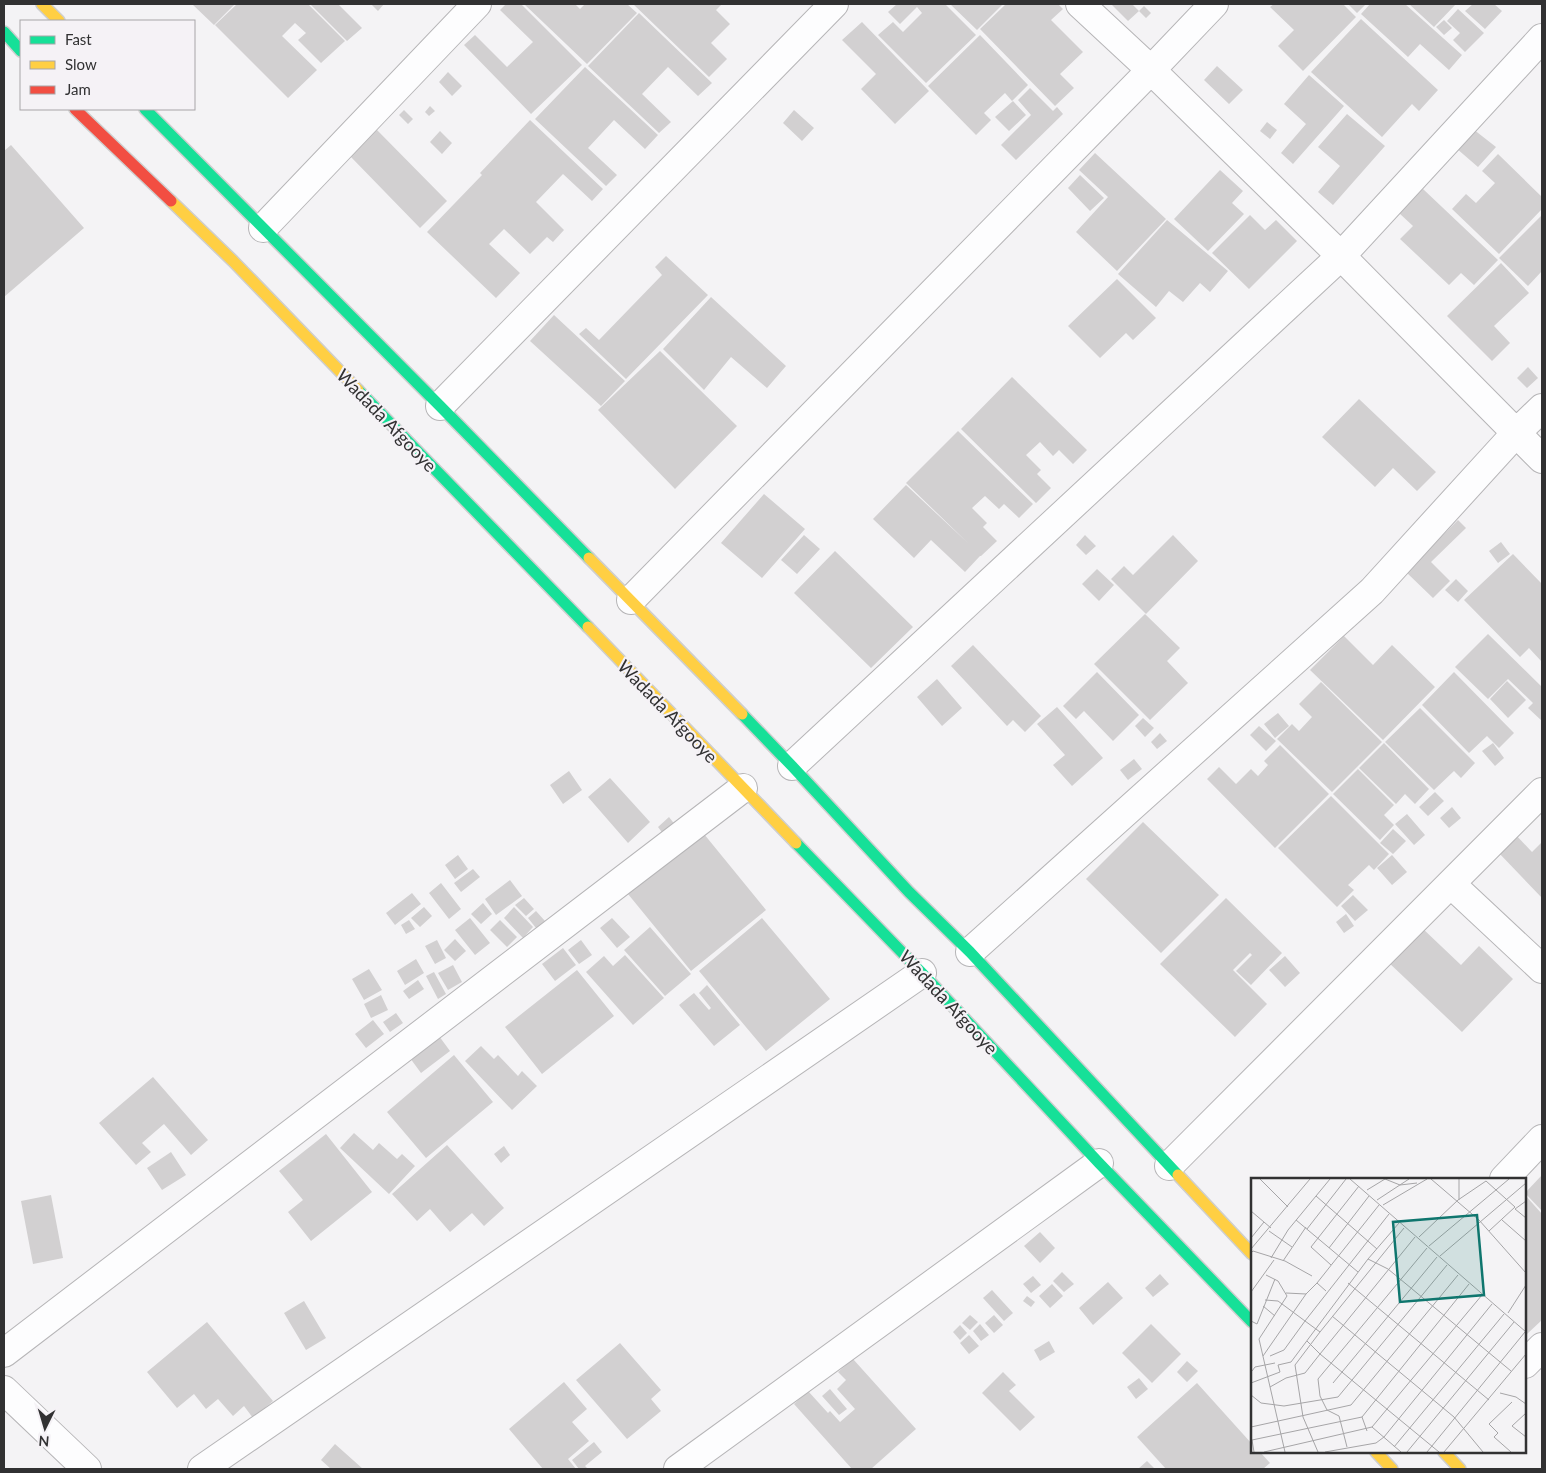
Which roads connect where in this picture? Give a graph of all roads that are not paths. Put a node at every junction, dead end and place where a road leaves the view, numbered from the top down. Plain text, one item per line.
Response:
1 (477, 4) edge
2 (834, 4) edge
3 (1080, 4) edge
4 (1214, 4) edge
5 (4, 32) edge
6 (1542, 38) edge
7 (20, 50) edge
8 (1151, 70) junction
9 (76, 110) edge
10 (146, 110) edge
11 (263, 228) junction
12 (1341, 256) junction
13 (440, 406) junction
14 (1542, 408) edge
15 (1516, 434) junction
16 (1542, 458) edge
17 (631, 600) junction
18 (792, 766) junction
19 (743, 788) junction
20 (1542, 792) edge
21 (1451, 884) junction
22 (970, 952) junction
23 (1542, 969) edge
24 (922, 972) junction
25 (1542, 1138) edge
26 (1099, 1163) junction
27 (1169, 1166) junction
28 (1505, 1178) edge
29 (1251, 1253) edge
30 (1251, 1321) edge
31 (1542, 1347) edge
32 (4, 1353) edge
33 (1526, 1363) edge
34 (4, 1390) edge
35 (1377, 1453) edge
36 (1445, 1453) edge
37 (87, 1469) edge
38 (202, 1469) edge
39 (678, 1469) edge
40 (1392, 1469) edge
41 (1460, 1469) edge

1 - 11 street
2 - 13 street
3 - 8 street
4 - 8 street
5 - 7 highway
6 - 12 street
8 - 12 street
8 - 17 street
9 - 19 highway, Wadada Afgooye
10 - 11 highway
11 - 13 highway
12 - 15 street
12 - 18 street
13 - 17 highway
14 - 15 street
15 - 16 street
15 - 22 street
17 - 18 highway
18 - 22 highway
19 - 24 highway, Wadada Afgooye
19 - 32 street
20 - 21 street
21 - 23 street
21 - 27 street
22 - 27 highway
24 - 26 highway, Wadada Afgooye
24 - 38 street
25 - 28 street
26 - 30 highway, Wadada Afgooye
26 - 39 street
27 - 29 highway
31 - 33 street
34 - 37 street
35 - 40 highway
36 - 41 highway

